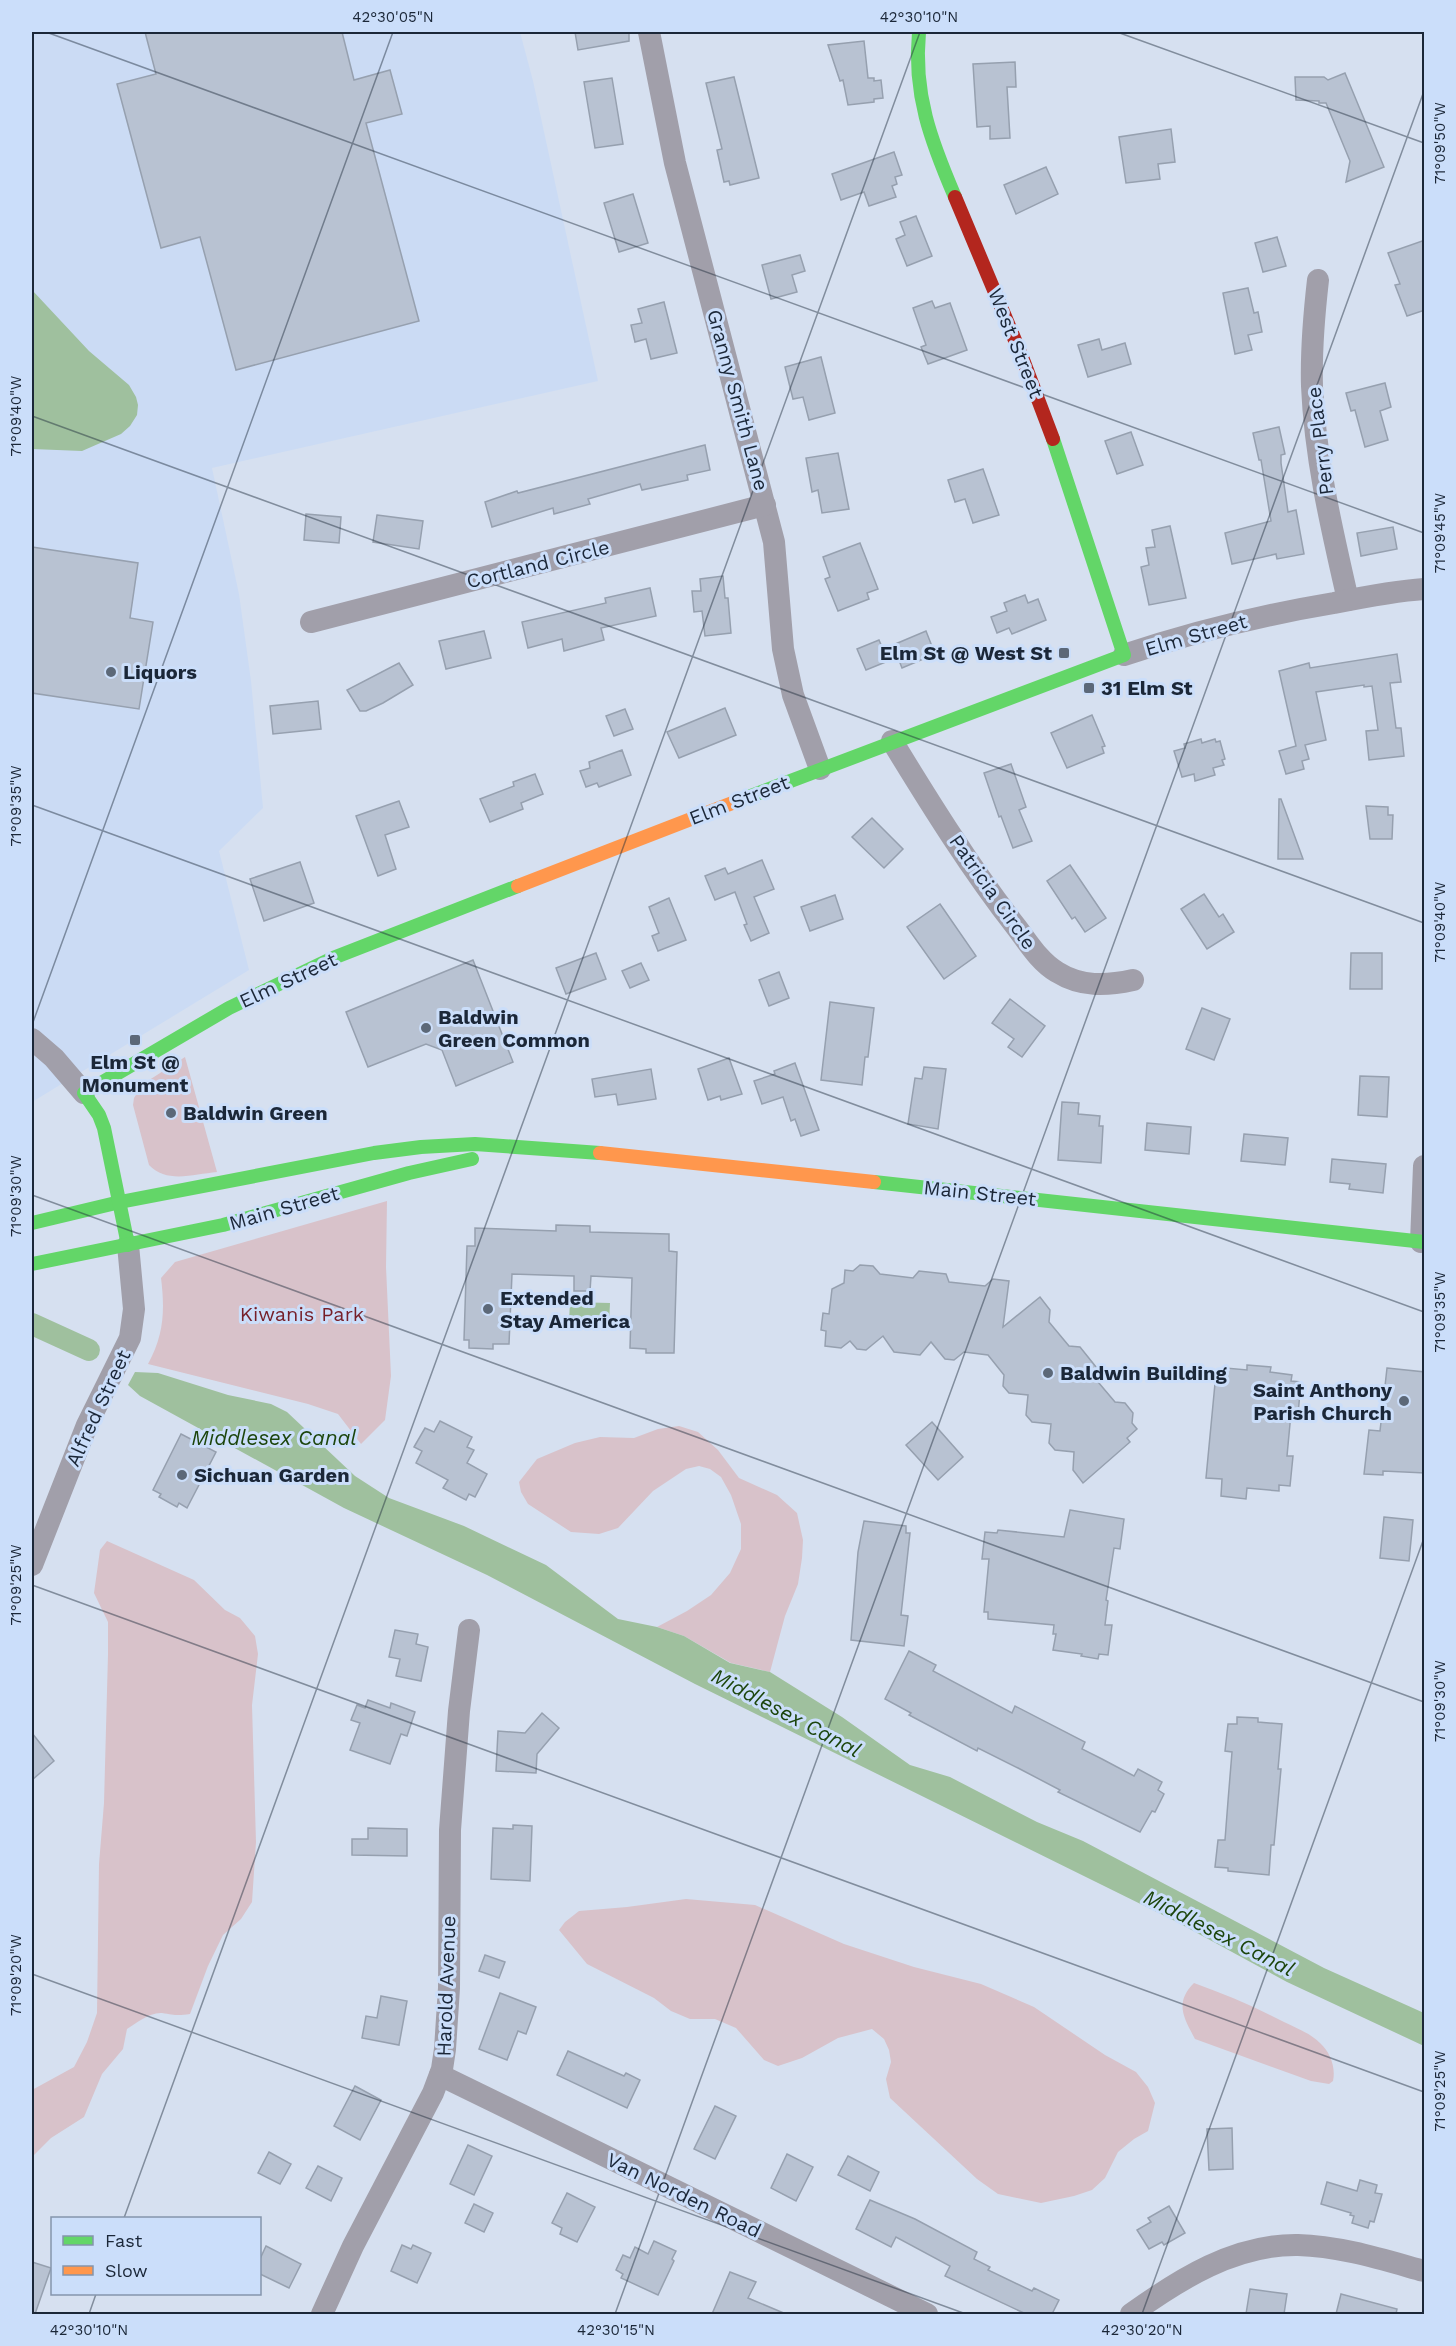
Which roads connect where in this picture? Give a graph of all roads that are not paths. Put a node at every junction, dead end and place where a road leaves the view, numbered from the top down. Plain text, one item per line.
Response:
1 (649, 32) edge
2 (919, 32) edge
3 (1318, 280) dead end
4 (765, 506) junction
5 (1425, 589) edge
6 (1348, 600) junction
7 (311, 622) dead end
8 (1124, 656) junction
9 (892, 741) junction
10 (820, 769) junction
11 (1132, 980) dead end
12 (32, 1039) edge
13 (84, 1093) junction
14 (535, 1150) junction
15 (1425, 1166) edge
16 (120, 1202) junction
17 (32, 1223) edge
18 (1423, 1242) edge
19 (128, 1245) junction
20 (32, 1264) edge
21 (32, 1565) edge
22 (469, 1630) dead end
23 (440, 2075) junction
24 (1425, 2271) edge
25 (322, 2314) edge
26 (927, 2314) edge
27 (1131, 2314) edge

1 - 4 street, Granny Smith Lane
2 - 8 street, West Street
3 - 6 street, Perry Place
4 - 7 street, Cortland Circle
4 - 10 street, Granny Smith Lane
5 - 6 street, Elm Street
6 - 8 street, Elm Street
8 - 9 street, Elm Street
9 - 10 street, Elm Street
9 - 11 street, Patricia Circle
10 - 13 street, Elm Street
12 - 13 street
13 - 16 street
14 - 16 street, Main Street
14 - 18 street, Main Street
14 - 19 street, Main Street
15 - 18 street
16 - 17 street, Main Street
16 - 19 street
19 - 20 street, Main Street
19 - 21 street, Alfred Street
22 - 23 street, Harold Avenue
23 - 25 street, Harold Avenue
23 - 26 street, Van Norden Road
24 - 27 street

